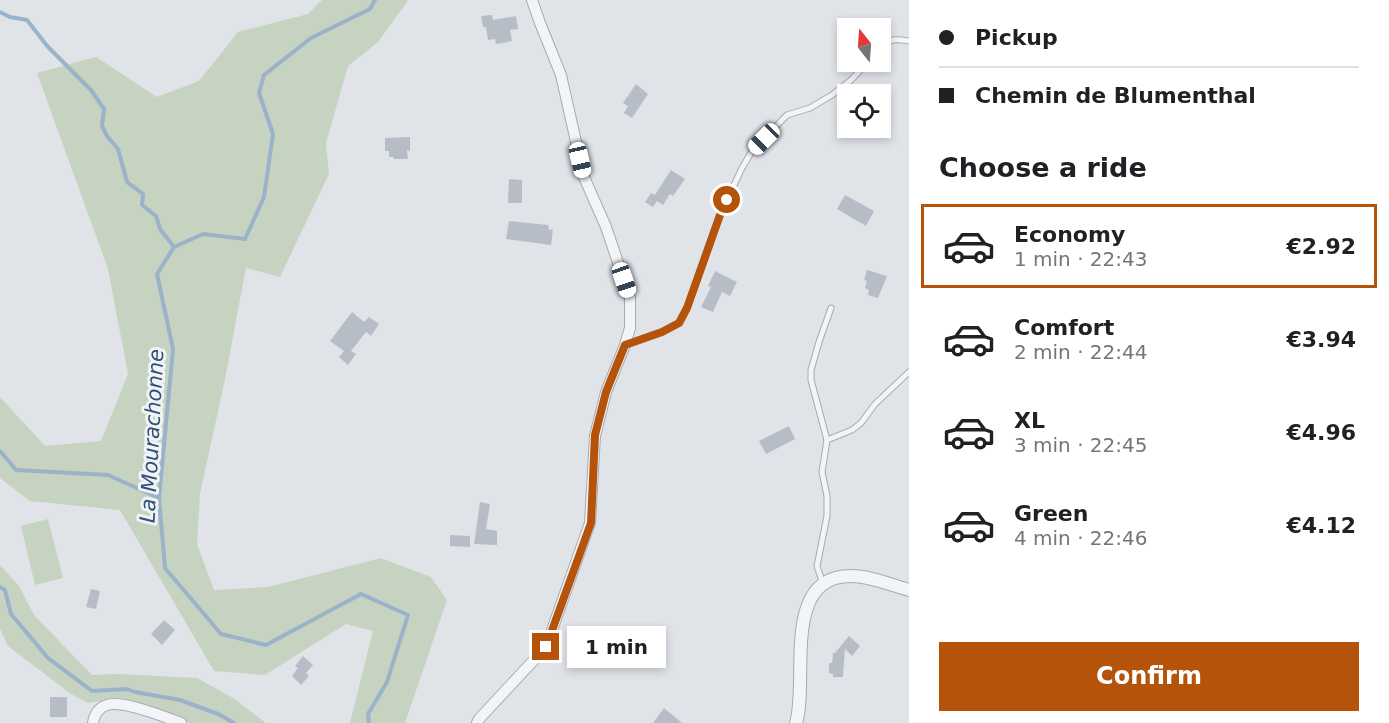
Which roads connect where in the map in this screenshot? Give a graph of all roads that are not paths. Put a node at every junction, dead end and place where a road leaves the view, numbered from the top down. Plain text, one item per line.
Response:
1 (532, 0) edge
2 (891, 41) edge
3 (909, 41) edge
4 (859, 72) edge
5 (831, 308) dead end
6 (625, 345) junction
7 (909, 372) edge
8 (827, 440) junction
9 (823, 584) junction
10 (909, 590) edge
11 (93, 723) edge
12 (181, 723) edge
13 (477, 723) edge
14 (796, 723) edge

1 - 6 street
2 - 3 lane
4 - 6 lane
5 - 8 lane
6 - 13 street
7 - 8 lane
8 - 9 lane
9 - 10 street
9 - 14 street
11 - 12 street

